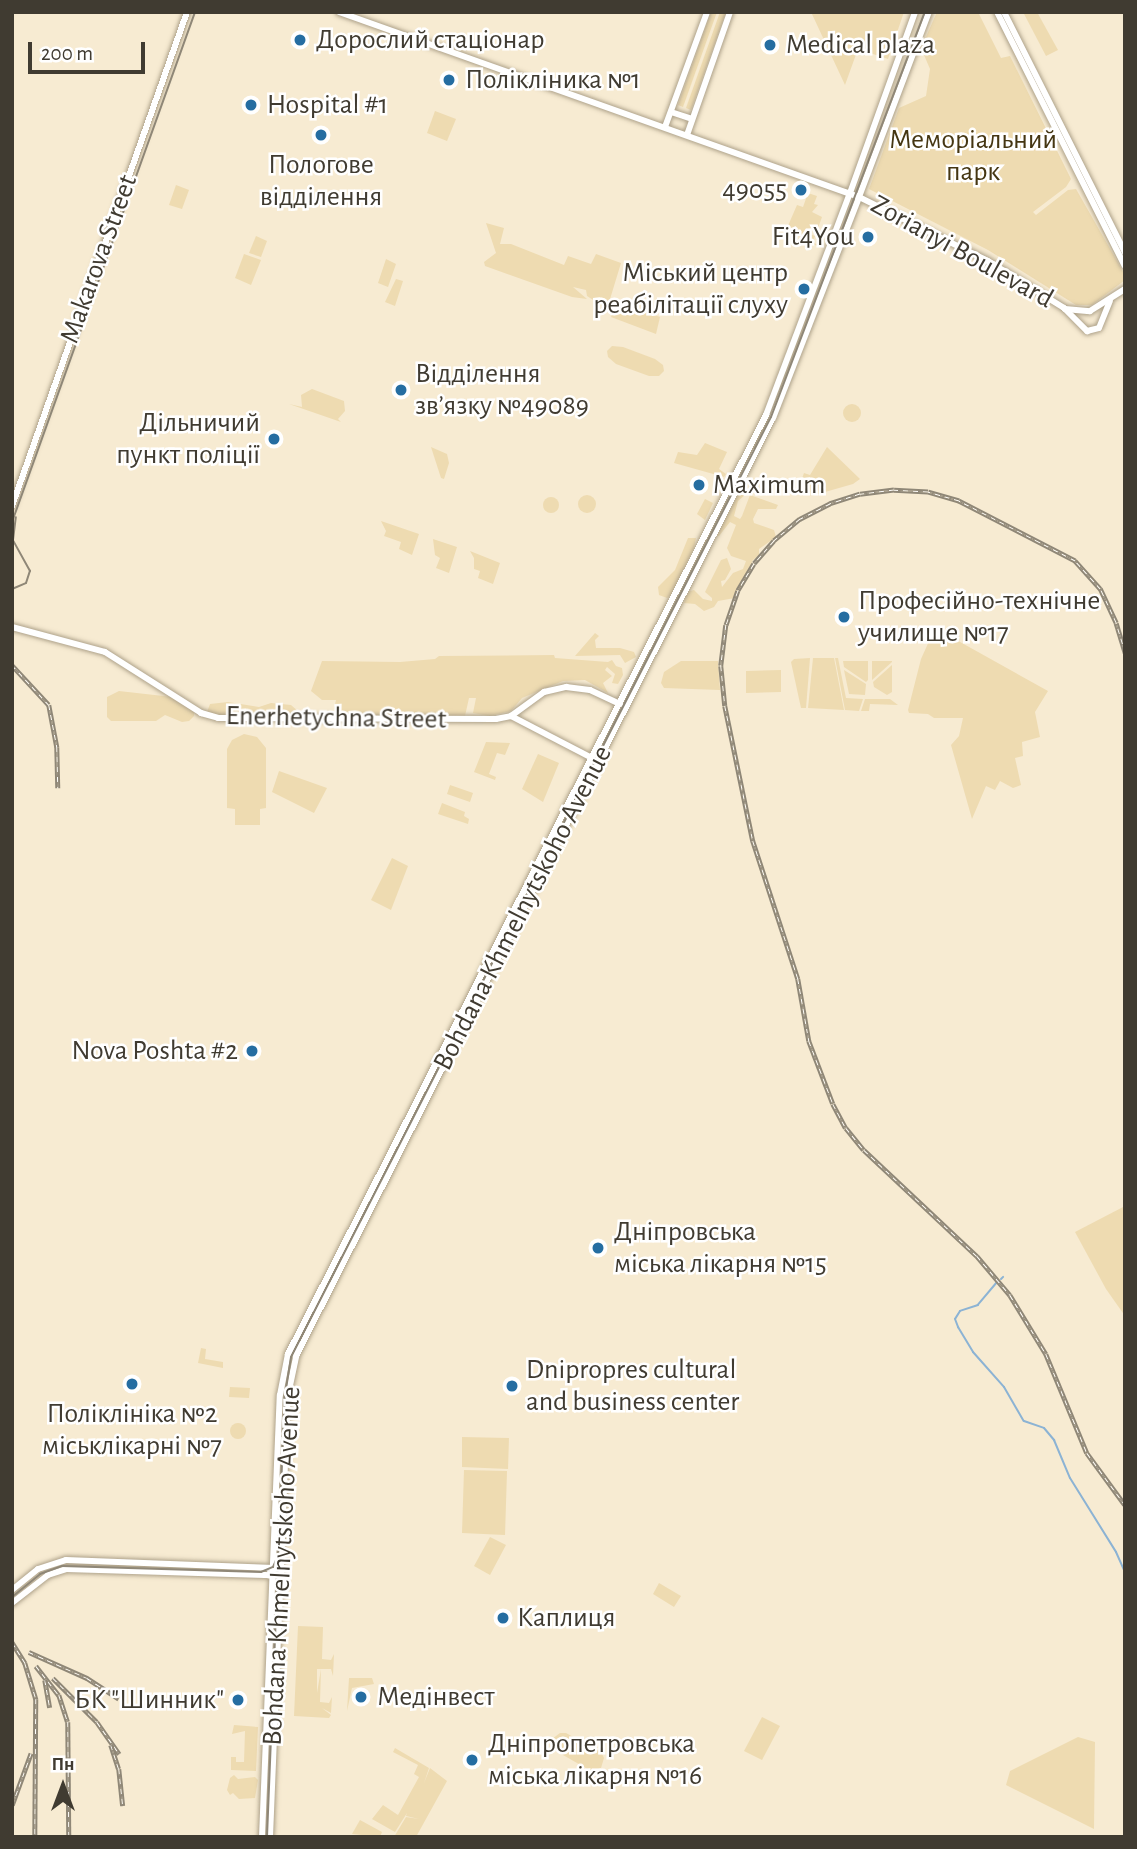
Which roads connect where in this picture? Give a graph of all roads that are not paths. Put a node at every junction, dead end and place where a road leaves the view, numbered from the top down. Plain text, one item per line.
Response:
1 (187, 12) edge
2 (339, 12) edge
3 (707, 12) edge
4 (730, 12) edge
5 (915, 12) edge
6 (929, 12) edge
7 (997, 12) edge
8 (1004, 12) edge
9 (671, 112) junction
10 (692, 120) junction
11 (666, 127) junction
12 (687, 135) junction
13 (850, 193) junction
14 (859, 197) junction
15 (1125, 253) edge
16 (1125, 265) edge
17 (1125, 289) edge
18 (1110, 301) junction
19 (1064, 308) junction
20 (1088, 312) junction
21 (1101, 320) junction
22 (1081, 326) junction
23 (12, 506) edge
24 (12, 627) edge
25 (617, 703) junction
26 (626, 706) junction
27 (512, 716) junction
28 (590, 757) junction
29 (220, 1570) junction
30 (272, 1571) junction
31 (281, 1571) junction
32 (12, 1590) edge
33 (12, 1603) edge
34 (270, 1640) junction
35 (278, 1640) junction
36 (262, 1837) edge
37 (270, 1837) edge

1 - 23 main road, Makarova Street
2 - 11 main road, Zorianyi Boulevard
3 - 9 main road
4 - 10 main road
5 - 13 main road, Bohdana Khmelnytskoho Avenue
6 - 14 main road, Bohdana Khmelnytskoho Avenue
7 - 16 main road
8 - 15 main road
9 - 10 main road
9 - 11 main road
10 - 12 main road
11 - 12 main road, Zorianyi Boulevard
12 - 13 main road, Zorianyi Boulevard
13 - 14 main road, Zorianyi Boulevard
13 - 25 main road, Bohdana Khmelnytskoho Avenue
14 - 19 main road, Zorianyi Boulevard
14 - 26 main road, Bohdana Khmelnytskoho Avenue
17 - 18 main road, Zorianyi Boulevard
18 - 20 main road, Zorianyi Boulevard
18 - 21 main road, Zorianyi Boulevard
19 - 20 main road, Zorianyi Boulevard
19 - 22 main road, Zorianyi Boulevard
20 - 21 main road, Zorianyi Boulevard
20 - 22 main road, Zorianyi Boulevard
21 - 22 main road, Zorianyi Boulevard
24 - 27 main road, Enerhetychna Street
25 - 26 main road
25 - 27 main road
25 - 28 main road, Bohdana Khmelnytskoho Avenue
26 - 31 main road, Bohdana Khmelnytskoho Avenue
27 - 28 main road
28 - 30 main road, Bohdana Khmelnytskoho Avenue
29 - 30 main road
29 - 32 main road
29 - 33 main road
30 - 31 main road
30 - 34 main road, Bohdana Khmelnytskoho Avenue
31 - 35 main road, Bohdana Khmelnytskoho Avenue
34 - 35 main road
34 - 36 main road, Bohdana Khmelnytskoho Avenue
35 - 37 main road, Bohdana Khmelnytskoho Avenue

